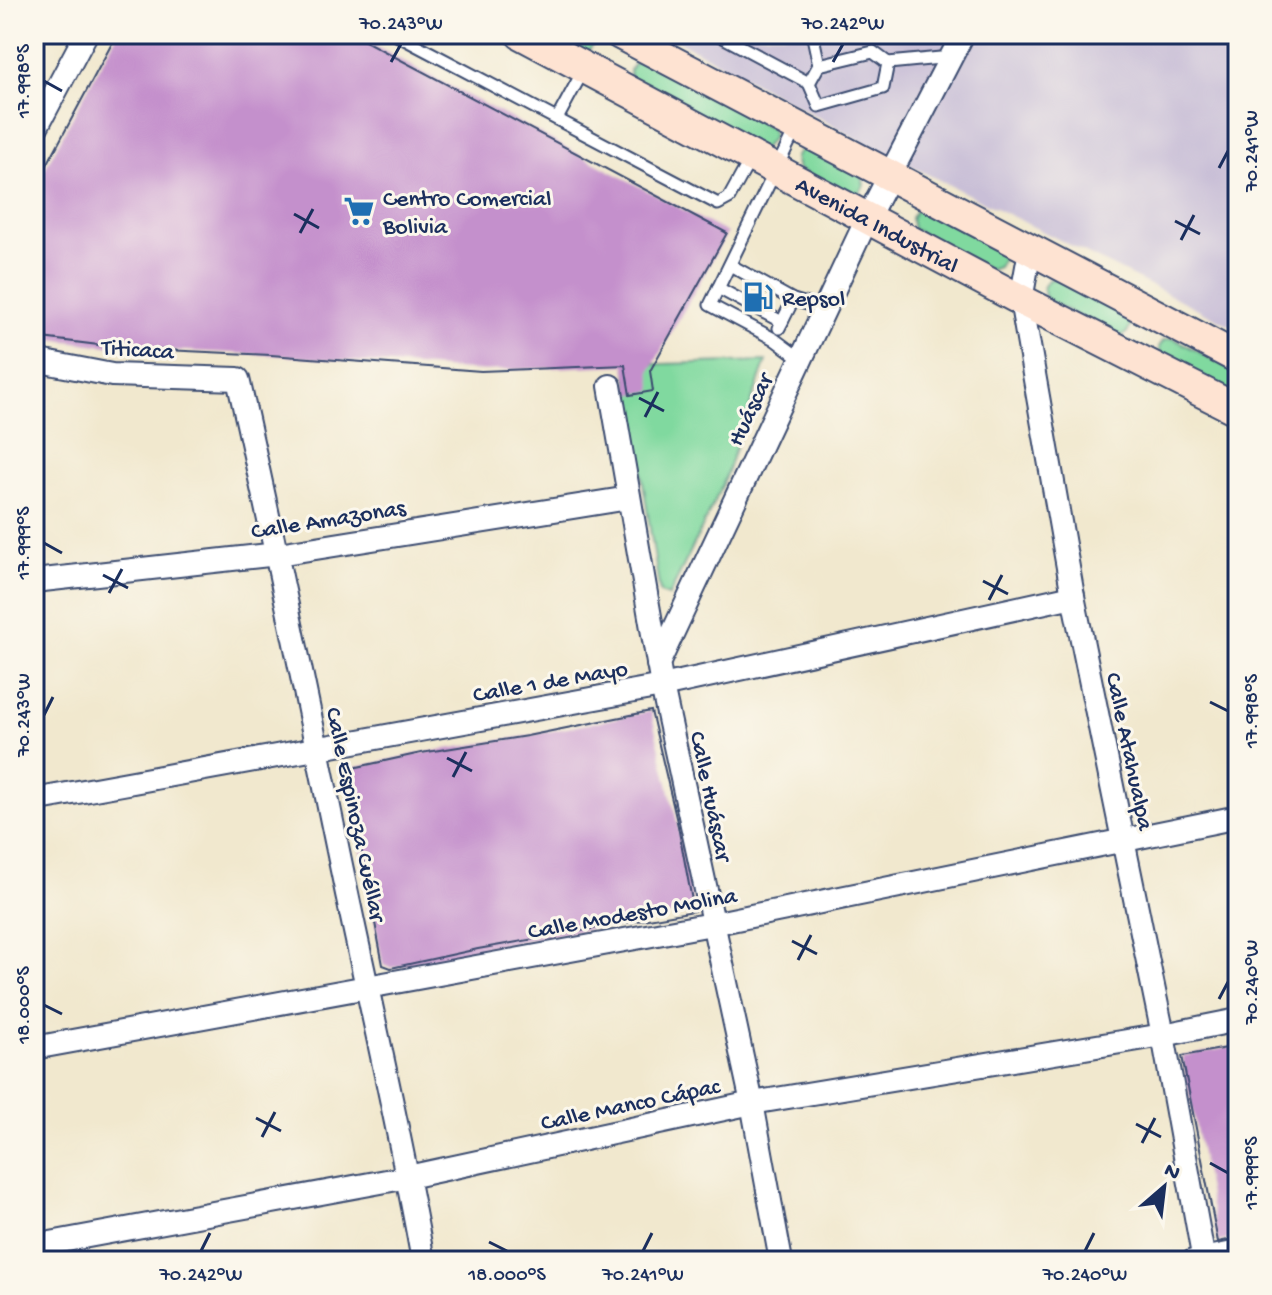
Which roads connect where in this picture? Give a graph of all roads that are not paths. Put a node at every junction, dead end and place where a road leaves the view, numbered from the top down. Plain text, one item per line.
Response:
1 (86, 34) edge
2 (395, 34) edge
3 (521, 34) edge
4 (717, 34) edge
5 (808, 34) edge
6 (963, 34) edge
7 (636, 39) edge
8 (951, 57) junction
9 (888, 63) junction
10 (819, 65) junction
11 (594, 73) junction
12 (809, 83) junction
13 (557, 119) junction
14 (797, 127) junction
15 (34, 132) edge
16 (763, 164) junction
17 (888, 176) junction
18 (867, 219) junction
19 (1030, 250) junction
20 (730, 265) junction
21 (718, 288) junction
22 (793, 300) junction
23 (1021, 300) junction
24 (825, 309) junction
25 (1154, 314) junction
26 (782, 322) junction
27 (774, 339) junction
28 (1131, 356) junction
29 (1238, 358) edge
30 (801, 359) junction
31 (34, 360) edge
32 (238, 379) joint
33 (610, 386) dead end
34 (1238, 410) edge
35 (629, 498) junction
36 (278, 554) junction
37 (34, 581) edge
38 (1073, 596) junction
39 (660, 675) junction
40 (316, 748) junction
41 (34, 800) edge
42 (1238, 817) edge
43 (1123, 840) junction
44 (712, 924) junction
45 (367, 987) junction
46 (1238, 1020) edge
47 (1163, 1035) junction
48 (34, 1048) edge
49 (752, 1103) junction
50 (408, 1177) junction
51 (34, 1246) edge
52 (1238, 1252) edge
53 (1200, 1260) edge
54 (423, 1261) edge
55 (781, 1261) edge

1 - 15 street
2 - 13 lane
3 - 11 main road, Avenida Industrial
4 - 12 lane
5 - 10 lane
6 - 8 street, Huáscar
7 - 11 main road
7 - 14 main road, Avenida Industrial
8 - 9 lane
8 - 17 street, Huáscar
9 - 10 lane
9 - 12 lane
10 - 12 lane
11 - 13 lane
11 - 16 main road, Avenida Industrial
13 - 16 lane
14 - 16 lane
14 - 17 main road, Avenida Industrial
16 - 18 main road, Avenida Industrial
16 - 20 lane
17 - 18 street, Huáscar
17 - 19 main road, Avenida Industrial
18 - 23 main road, Avenida Industrial
18 - 24 street, Huáscar
19 - 23 street, Calle Atahualpa
19 - 25 main road, Avenida Industrial
20 - 21 lane
20 - 22 lane
21 - 26 lane
21 - 27 lane
22 - 24 lane
22 - 26 lane
23 - 28 main road, Avenida Industrial
23 - 38 street, Calle Atahualpa
24 - 30 street, Huáscar
25 - 28 main road
25 - 29 main road, Avenida Industrial
26 - 27 lane
27 - 30 lane
28 - 34 main road, Avenida Industrial
30 - 39 street, Huáscar
31 - 32 street, Titicaca
32 - 36 street, Calle Espinoza Cuéllar
33 - 35 street, Calle Huáscar
35 - 36 street, Calle Amazonas
35 - 39 street, Calle Huáscar
36 - 37 street, Calle Amazonas
36 - 40 street, Calle Espinoza Cuéllar
38 - 39 street, Calle 1 de Mayo
38 - 43 street, Calle Atahualpa
39 - 40 street, Calle 1 de Mayo
39 - 44 street, Calle Huáscar
40 - 41 street, Calle 1 de Mayo
40 - 45 street, Calle Espinoza Cuéllar
42 - 43 street, Calle Modesto Molina
43 - 44 street, Calle Modesto Molina
43 - 47 street, Calle Atahualpa
44 - 45 street, Calle Modesto Molina
44 - 49 street, Calle Huáscar
45 - 48 street, Calle Modesto Molina
45 - 50 street, Calle Espinoza Cuéllar
46 - 47 street, Calle Manco Cápac
47 - 49 street, Calle Manco Cápac
47 - 53 street, Calle Atahualpa
49 - 50 street, Calle Manco Cápac
49 - 55 street, Calle Huáscar
50 - 51 street, Calle Manco Cápac
50 - 54 street, Calle Espinoza Cuéllar
52 - 53 street

